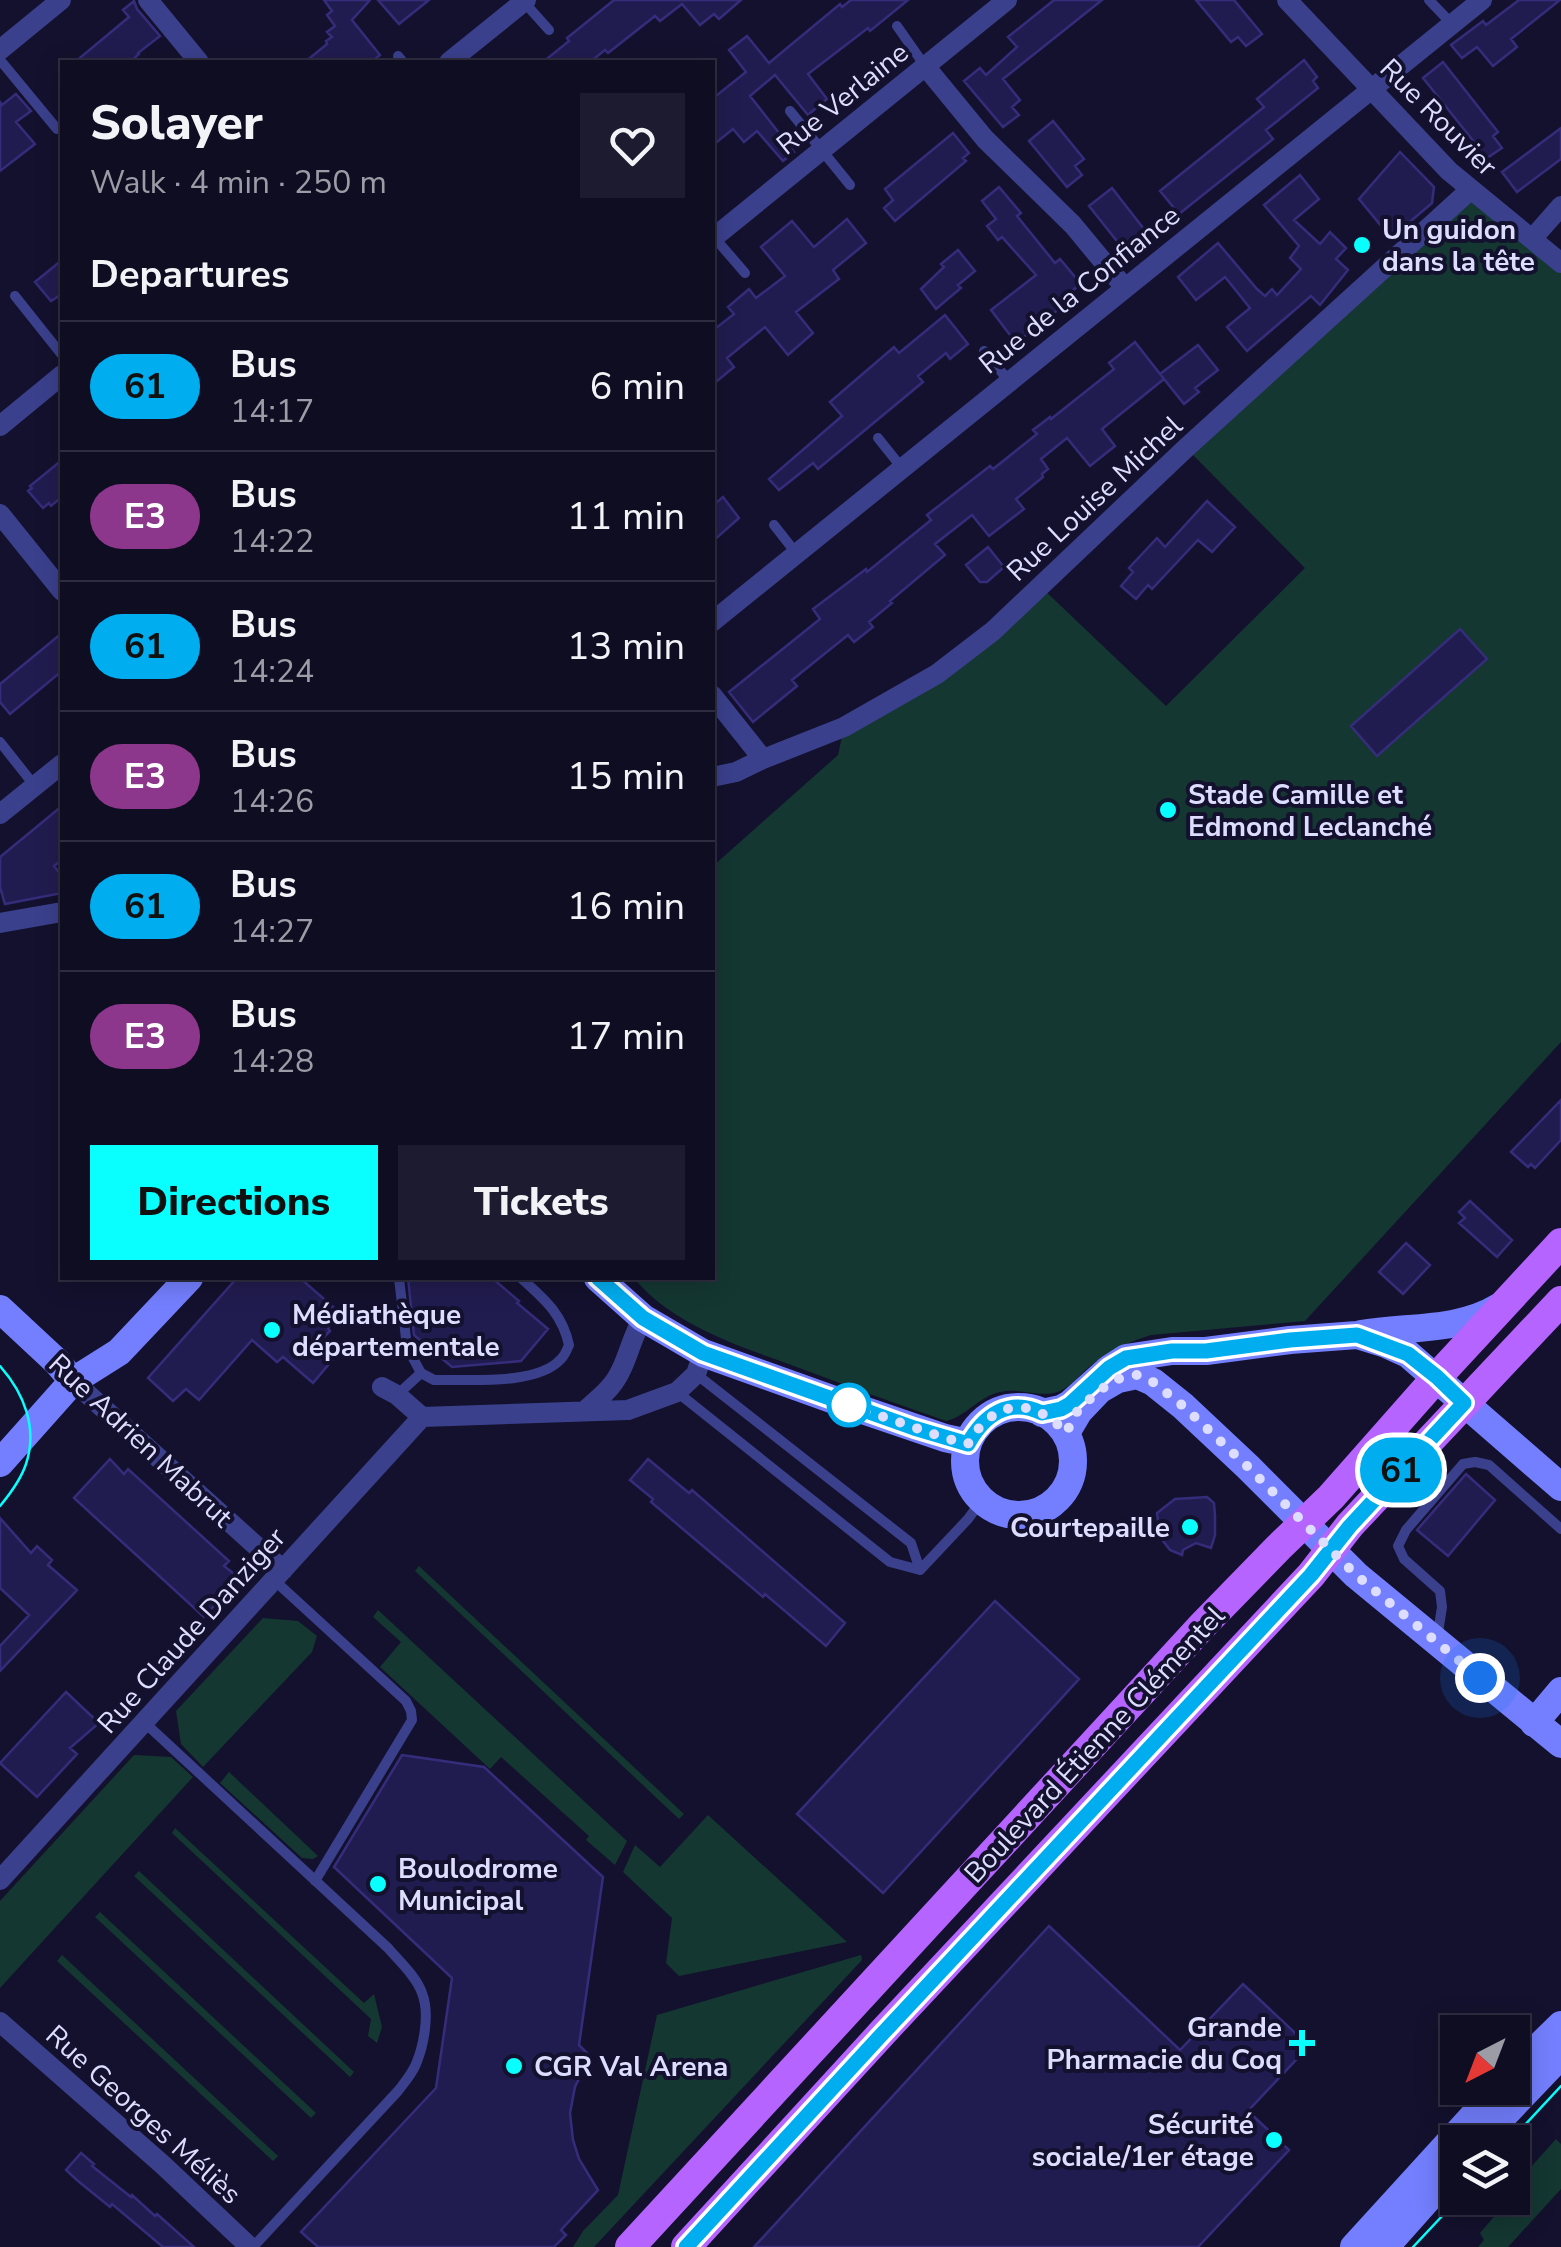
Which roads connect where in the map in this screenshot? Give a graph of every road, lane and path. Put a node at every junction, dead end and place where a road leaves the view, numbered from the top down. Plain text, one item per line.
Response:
1 (60, 0) edge
2 (148, 0) edge
3 (1007, 0) edge
4 (1287, 0) edge
5 (1429, 0) edge
6 (1482, 0) edge
7 (524, 1) edge
8 (1452, 24) junction
9 (898, 26) dead end
10 (549, 30) dead end
11 (0, 50) edge
12 (0, 60) edge
13 (197, 60) edge
14 (451, 60) edge
15 (924, 66) junction
16 (1372, 89) junction
17 (790, 111) dead end
18 (57, 129) dead end
19 (822, 150) junction
20 (850, 184) dead end
21 (1470, 190) junction
22 (1561, 206) edge
23 (715, 235) edge
24 (715, 239) edge
25 (1532, 239) junction
26 (1561, 263) edge
27 (744, 273) dead end
28 (1125, 288) junction
29 (14, 296) dead end
30 (984, 351) dead end
31 (60, 353) edge
32 (60, 377) edge
33 (1009, 382) junction
34 (0, 426) edge
35 (878, 438) dead end
36 (902, 468) junction
37 (0, 514) edge
38 (774, 525) dead end
39 (797, 554) junction
40 (60, 589) edge
41 (715, 620) edge
42 (715, 699) edge
43 (0, 742) edge
44 (763, 759) junction
45 (60, 766) edge
46 (715, 777) edge
47 (35, 786) junction
48 (0, 814) edge
49 (60, 912) edge
50 (0, 923) edge
51 (1561, 1243) edge
52 (187, 1280) edge
53 (399, 1280) edge
54 (523, 1280) edge
55 (600, 1280) edge
56 (1504, 1304) junction
57 (1559, 1305) edge
58 (0, 1310) edge
59 (643, 1318) junction
60 (1357, 1335) junction
61 (1206, 1351) junction
62 (699, 1364) junction
63 (420, 1373) junction
64 (1437, 1377) junction
65 (73, 1381) junction
66 (390, 1391) joint
67 (677, 1392) junction
68 (1166, 1392) junction
69 (1464, 1403) junction
70 (586, 1410) junction
71 (1042, 1413) junction
72 (422, 1416) junction
73 (1066, 1433) junction
74 (968, 1444) junction
75 (0, 1463) edge
76 (1561, 1487) edge
77 (982, 1500) junction
78 (1304, 1522) junction
79 (1561, 1529) edge
80 (1332, 1549) junction
81 (920, 1570) junction
82 (278, 1575) junction
83 (1437, 1643) junction
84 (1561, 1691) edge
85 (144, 1722) junction
86 (1534, 1722) junction
87 (1561, 1744) edge
88 (0, 1880) edge
89 (315, 1880) junction
90 (1561, 2024) edge
91 (4, 2032) edge
92 (1530, 2055) edge
93 (1561, 2055) edge
94 (1483, 2105) edge
95 (1494, 2125) edge
96 (1440, 2185) edge
97 (252, 2247) edge
98 (630, 2247) edge
99 (686, 2247) edge
100 (1354, 2247) edge
101 (1385, 2247) edge

1 - 11 street
2 - 13 street
3 - 15 street, Rue Verlaine
4 - 16 street, Rue Rouvier
5 - 8 lane
6 - 8 street, Rue de la Confiance
7 - 10 lane
7 - 14 street
8 - 16 street, Rue de la Confiance
9 - 15 lane
12 - 18 lane
15 - 19 street, Rue Verlaine
15 - 28 street
16 - 21 street, Rue Rouvier
16 - 28 street, Rue de la Confiance
17 - 19 lane
19 - 20 lane
19 - 23 street, Rue Verlaine
21 - 25 street, Rue Rouvier
21 - 44 street, Rue Louise Michel
22 - 25 street
24 - 27 lane
25 - 26 street, Rue Rouvier
28 - 33 street, Rue de la Confiance
29 - 31 lane
30 - 33 lane
32 - 34 street
33 - 36 street, Rue de la Confiance
35 - 36 lane
36 - 39 street, Rue de la Confiance
37 - 40 street
38 - 39 lane
39 - 41 street, Rue de la Confiance
42 - 44 street
43 - 47 lane
44 - 46 street, Rue Louise Michel
45 - 47 street
47 - 48 street
49 - 50 street
51 - 56 main road, Boulevard Étienne Clémentel
52 - 65 street
53 - 63 lane
54 - 63 lane
55 - 59 street
56 - 60 street
56 - 64 main road, Boulevard Étienne Clémentel
57 - 69 main road, Boulevard Étienne Clémentel
58 - 65 street, Rue Adrien Mabrut
59 - 62 street
59 - 70 street
60 - 61 street
60 - 64 street
61 - 68 street
61 - 71 street
62 - 67 street
62 - 74 street
62 - 81 lane
63 - 66 lane
64 - 69 street
64 - 78 main road, Boulevard Étienne Clémentel
65 - 75 street
65 - 82 street, Rue Adrien Mabrut
66 - 72 street
67 - 70 street
67 - 81 lane
68 - 73 street
68 - 78 street
69 - 76 street
69 - 80 main road, Boulevard Étienne Clémentel
70 - 72 street
71 - 73 street
71 - 74 street
72 - 82 street, Rue Claude Danziger
73 - 77 street
74 - 77 street
77 - 81 lane
78 - 80 street
78 - 98 main road, Boulevard Étienne Clémentel
79 - 83 lane
80 - 83 street
80 - 99 main road, Boulevard Étienne Clémentel
82 - 85 street, Rue Claude Danziger
82 - 89 lane
83 - 86 street
84 - 86 street
85 - 88 street, Rue Claude Danziger
85 - 89 lane
86 - 87 street
89 - 97 lane
90 - 92 street
91 - 97 street, Rue Georges Méliès
93 - 95 street
94 - 100 street
96 - 101 street

